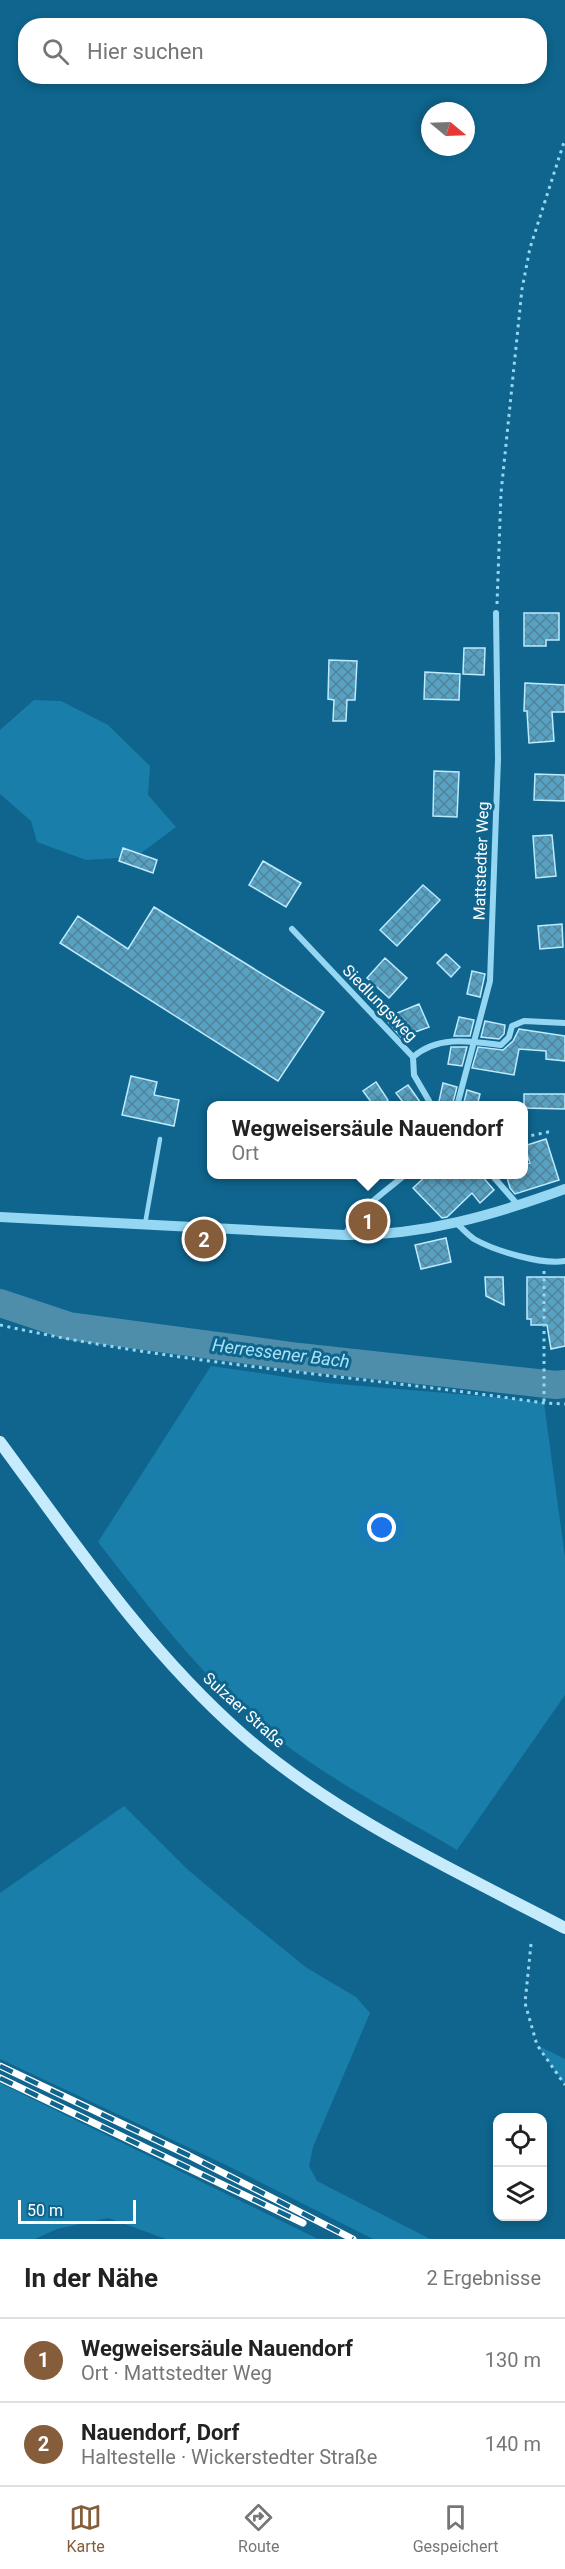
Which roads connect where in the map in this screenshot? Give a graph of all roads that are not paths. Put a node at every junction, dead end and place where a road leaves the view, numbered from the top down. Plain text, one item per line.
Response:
1 (496, 613) road end
2 (292, 929) dead end
3 (565, 1023) edge
4 (474, 1042) junction
5 (413, 1057) junction
6 (429, 1101) edge
7 (458, 1101) edge
8 (160, 1139) dead end
9 (400, 1179) edge
10 (495, 1179) edge
11 (565, 1189) edge
12 (518, 1205) junction
13 (0, 1217) edge
14 (456, 1223) junction
15 (145, 1224) junction
16 (345, 1235) junction
17 (565, 1261) edge
18 (0, 1442) edge
19 (565, 1928) edge

1 - 4 street, Mattstedter Weg
2 - 5 street, Siedlungsweg
3 - 4 street
4 - 5 street
4 - 7 street, Mattstedter Weg
5 - 6 street, Siedlungsweg
8 - 15 lane
9 - 16 street
10 - 12 street
11 - 12 street
12 - 14 street
13 - 15 street
14 - 16 street
14 - 17 street
15 - 16 street
18 - 19 main road, Sulzaer Straße

